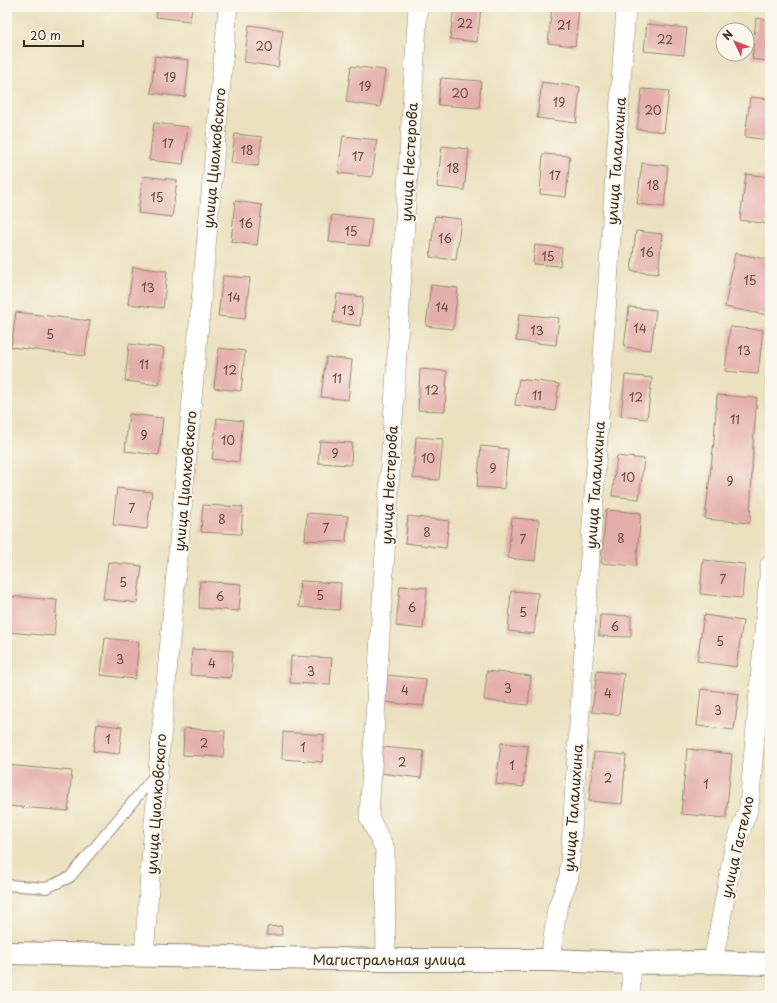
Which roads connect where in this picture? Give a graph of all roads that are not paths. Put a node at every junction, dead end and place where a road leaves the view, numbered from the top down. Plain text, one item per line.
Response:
1 (228, 7) edge
2 (418, 7) edge
3 (626, 7) edge
4 (770, 565) edge
5 (158, 772) junction
6 (7, 885) edge
7 (7, 953) edge
8 (144, 955) junction
9 (386, 960) junction
10 (550, 960) junction
11 (713, 962) junction
12 (631, 963) junction
13 (770, 964) edge
14 (631, 996) edge

1 - 5 street, улица Циолковского
2 - 9 street, улица Нестерова
3 - 10 street, улица Талалихина
4 - 11 street, улица Гастелло
5 - 6 lane
5 - 8 street, улица Циолковского
7 - 8 main road, Магистральная улица
8 - 9 main road, Магистральная улица
9 - 10 main road, Магистральная улица
10 - 12 main road, Магистральная улица
11 - 12 main road, Магистральная улица
11 - 13 main road, Магистральная улица
12 - 14 street

